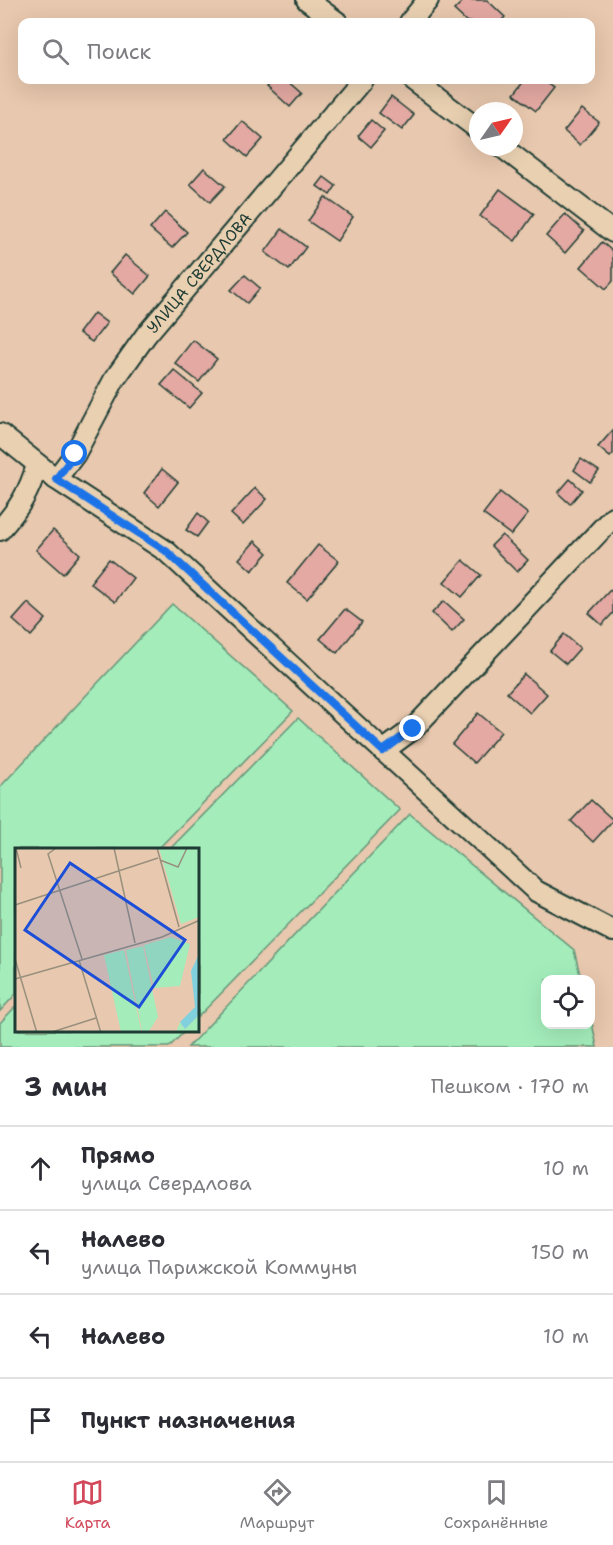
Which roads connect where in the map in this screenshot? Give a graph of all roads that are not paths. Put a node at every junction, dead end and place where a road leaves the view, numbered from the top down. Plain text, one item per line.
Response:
1 (307, 0) edge
2 (428, 0) edge
3 (332, 18) edge
4 (413, 18) edge
5 (359, 84) edge
6 (418, 84) edge
7 (469, 122) edge
8 (514, 156) edge
9 (613, 232) edge
10 (0, 434) edge
11 (37, 465) junction
12 (56, 479) junction
13 (613, 517) edge
14 (0, 530) edge
15 (383, 751) junction
16 (613, 931) edge

1 - 3 street
2 - 4 street
5 - 12 street, УЛИЦА СВЕРДЛОВА
6 - 7 street
8 - 9 street
10 - 11 street
11 - 12 street
11 - 14 street
12 - 15 street
13 - 15 street
15 - 16 street

